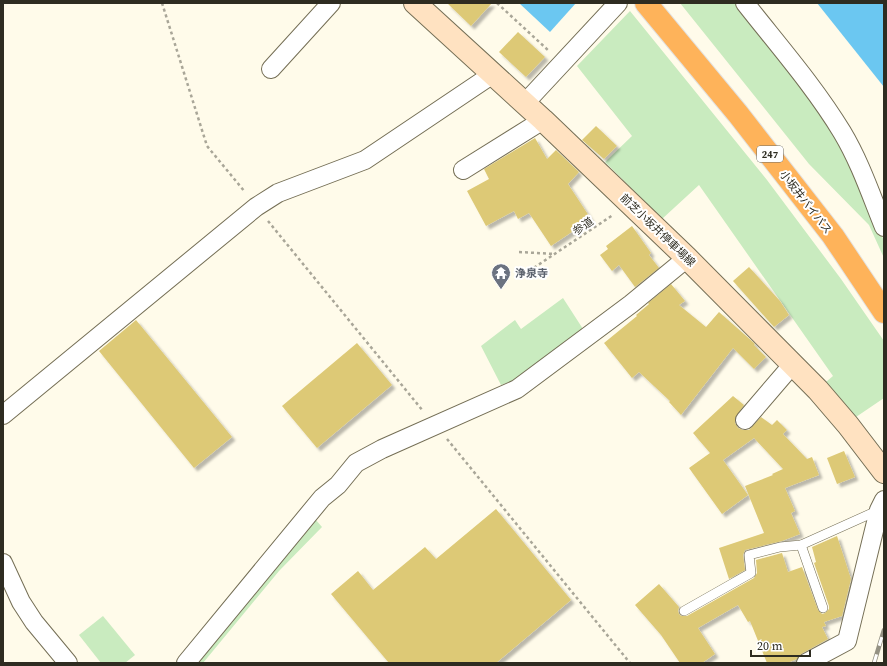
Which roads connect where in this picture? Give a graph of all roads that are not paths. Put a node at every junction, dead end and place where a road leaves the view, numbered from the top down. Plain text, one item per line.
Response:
1 (331, 3) edge
2 (415, 3) edge
3 (618, 3) edge
4 (646, 3) edge
5 (745, 3) edge
6 (271, 69) dead end
7 (494, 74) junction
8 (525, 103) junction
9 (543, 120) junction
10 (463, 170) dead end
11 (884, 227) edge
12 (688, 258) junction
13 (884, 312) edge
14 (793, 364) junction
15 (3, 415) edge
16 (745, 420) dead end
17 (884, 472) edge
18 (881, 505) edge
19 (801, 545) junction
20 (3, 563) edge
21 (823, 608) dead end
22 (684, 611) dead end
23 (68, 663) edge
24 (186, 663) edge
25 (806, 663) edge

1 - 6 street
2 - 7 main road, 前芝小坂井停車場線
3 - 8 street
4 - 13 highway, 小坂井バイパス / 247
5 - 11 street
7 - 8 main road, 前芝小坂井停車場線
7 - 15 street
8 - 9 main road, 前芝小坂井停車場線
9 - 10 street
9 - 12 main road, 前芝小坂井停車場線
12 - 14 main road, 前芝小坂井停車場線
12 - 24 street
14 - 16 street
14 - 17 main road, 前芝小坂井停車場線
18 - 19 lane
18 - 25 street
19 - 21 lane
19 - 22 lane
20 - 23 street

